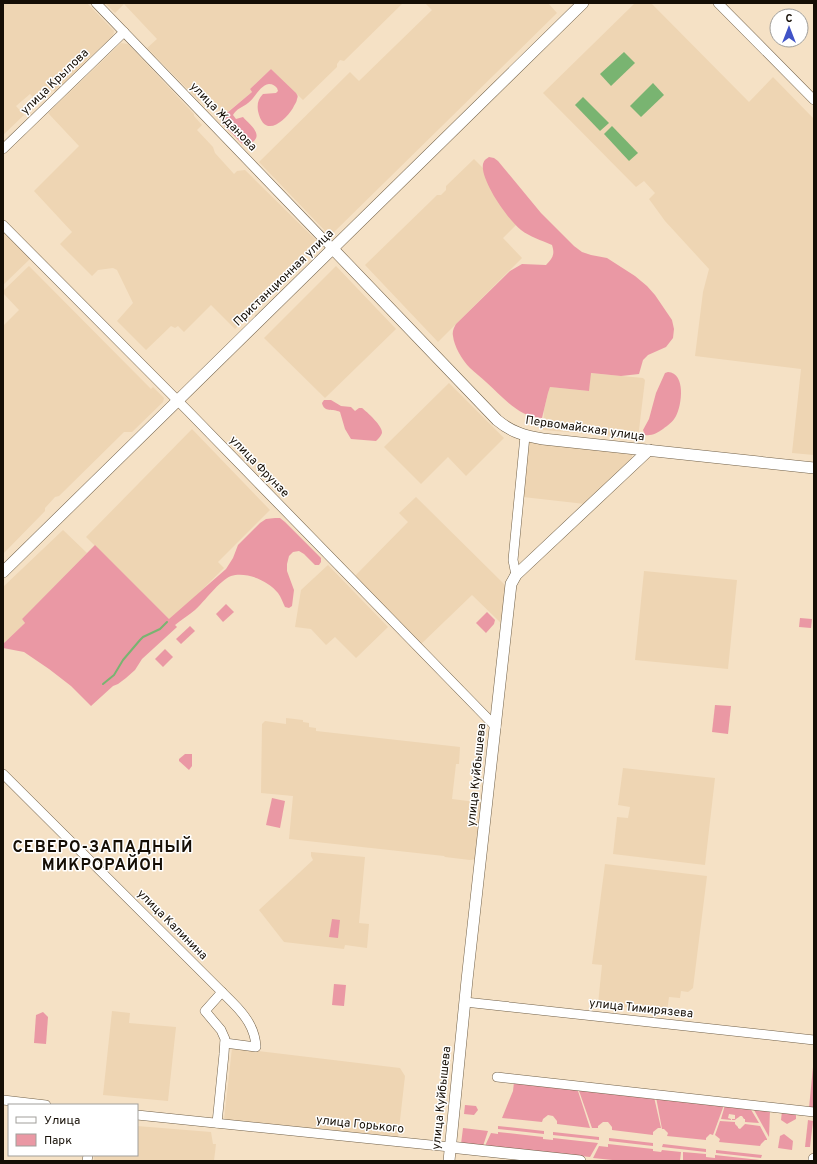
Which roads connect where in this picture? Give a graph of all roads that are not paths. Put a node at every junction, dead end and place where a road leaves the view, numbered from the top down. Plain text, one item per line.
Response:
1 (96, 3) edge
2 (583, 3) edge
3 (718, 3) edge
4 (124, 32) junction
5 (814, 100) edge
6 (3, 149) edge
7 (3, 225) edge
8 (333, 249) junction
9 (177, 400) junction
10 (525, 436) junction
11 (649, 450) junction
12 (814, 468) edge
13 (3, 572) edge
14 (516, 575) junction
15 (496, 727) junction
16 (3, 774) edge
17 (222, 992) junction
18 (465, 1002) junction
19 (814, 1040) edge
20 (225, 1043) junction
21 (497, 1077) dead end
22 (3, 1100) edge
23 (37, 1104) edge
24 (813, 1112) edge
25 (138, 1115) edge
26 (217, 1123) junction
27 (450, 1147) junction
28 (449, 1161) edge
29 (580, 1161) edge

1 - 4 street, улица Жданова
2 - 8 main road, Пристанционная улица
3 - 5 street
4 - 6 street, улица Крылова
4 - 8 street, улица Жданова
7 - 9 street, улица Фрунзе
8 - 9 main road, Пристанционная улица
8 - 10 main road, Первомайская улица
9 - 13 main road, Пристанционная улица
9 - 15 street, улица Фрунзе
10 - 11 main road, Первомайская улица
10 - 14 street
11 - 12 main road, Первомайская улица
11 - 14 main road, улица Куйбышева
14 - 15 main road, улица Куйбышева
15 - 18 main road, улица Куйбышева
16 - 17 street, улица Калинина
17 - 20 street
17 - 20 street, улица Калинина
18 - 19 street, улица Тимирязева
18 - 27 main road, улица Куйбышева
20 - 26 street
21 - 24 street
22 - 23 street
25 - 26 street, улица Горького
26 - 27 street, улица Горького
27 - 28 main road, улица Куйбышева
27 - 29 main road, улица Горького

